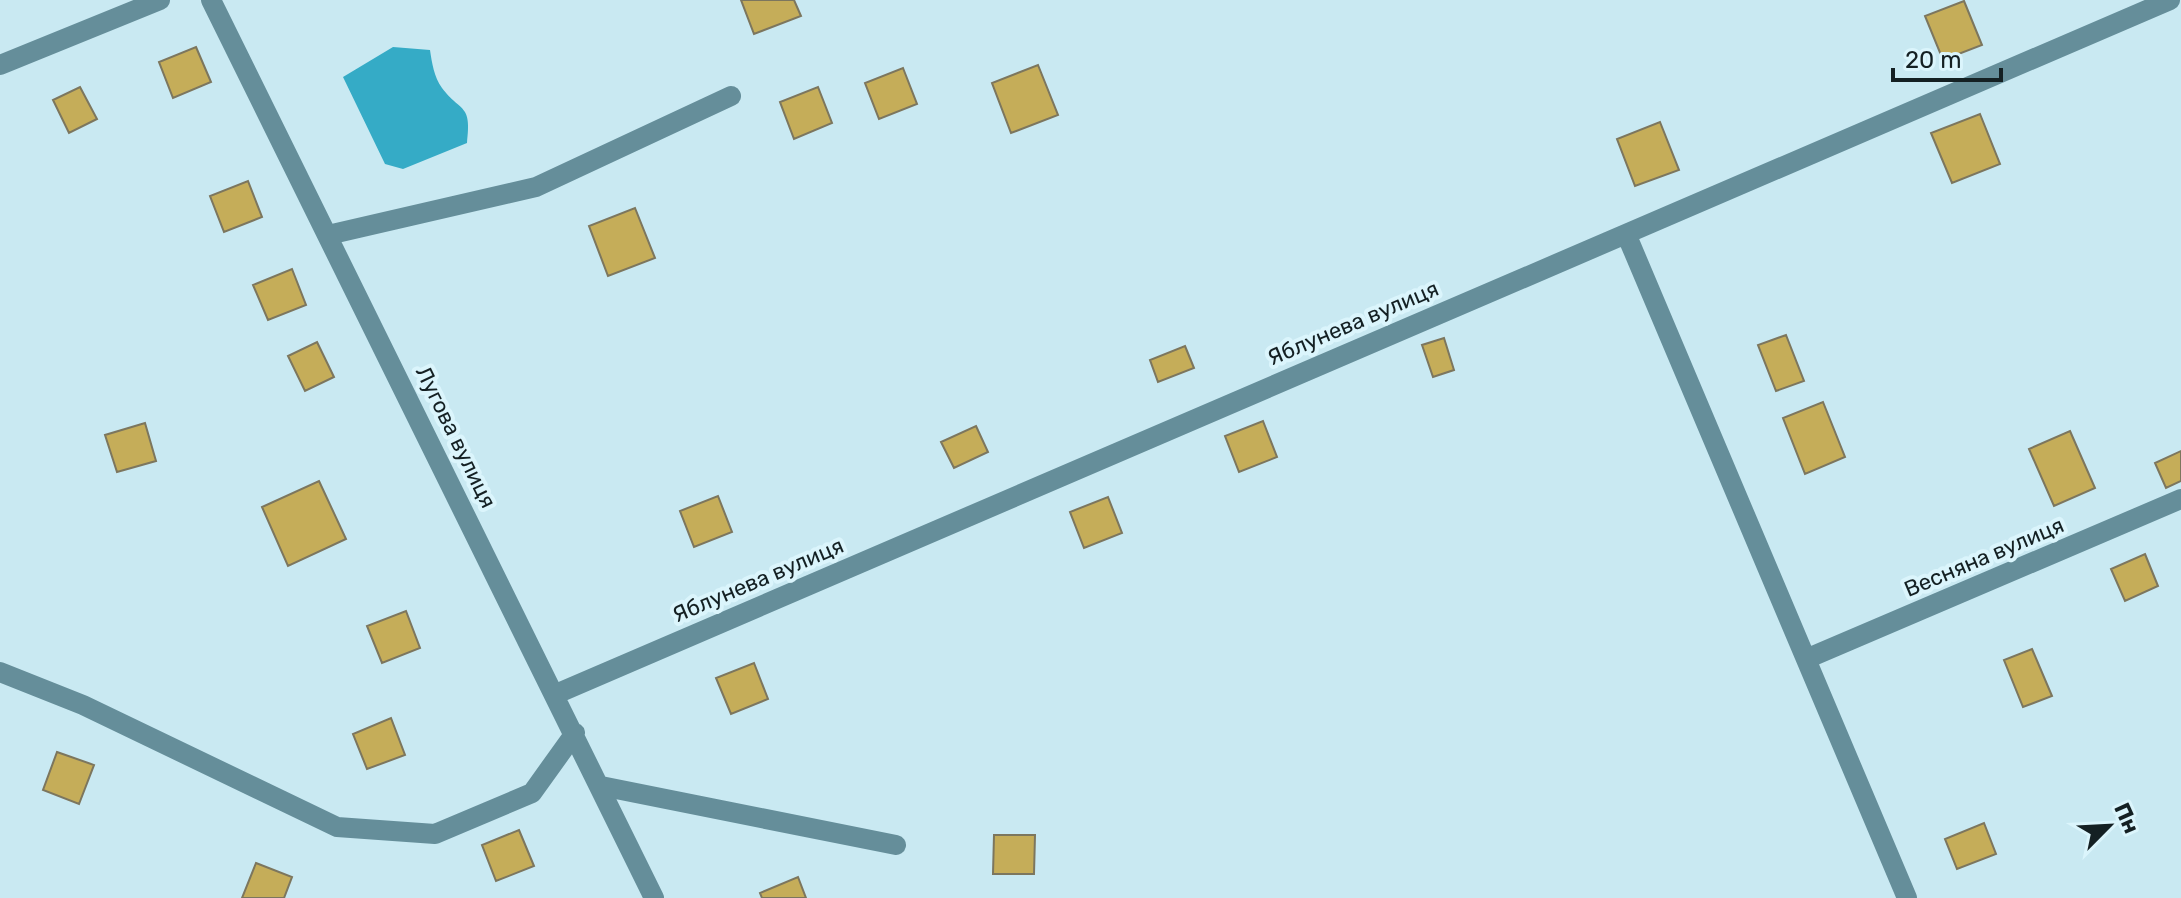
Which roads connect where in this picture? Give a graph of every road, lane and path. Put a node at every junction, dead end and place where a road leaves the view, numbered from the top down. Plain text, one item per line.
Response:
1 (160, 0) edge
2 (211, 0) edge
3 (2170, 0) edge
4 (0, 65) edge
5 (731, 96) dead end
6 (328, 235) junction
7 (1627, 236) junction
8 (2181, 499) edge
9 (1806, 659) junction
10 (0, 672) edge
11 (556, 694) junction
12 (575, 733) junction
13 (601, 786) junction
14 (896, 845) dead end
15 (654, 898) edge
16 (1907, 898) edge

1 - 4 street
2 - 6 street, Лугова вулиця
3 - 7 street, Яблунева вулиця
5 - 6 street
6 - 11 street, Лугова вулиця
7 - 9 street
7 - 11 street, Яблунева вулиця
8 - 9 street, Весняна вулиця
9 - 16 street
10 - 12 street
11 - 12 street, Лугова вулиця
12 - 13 street, Лугова вулиця
13 - 14 street
13 - 15 street, Лугова вулиця

